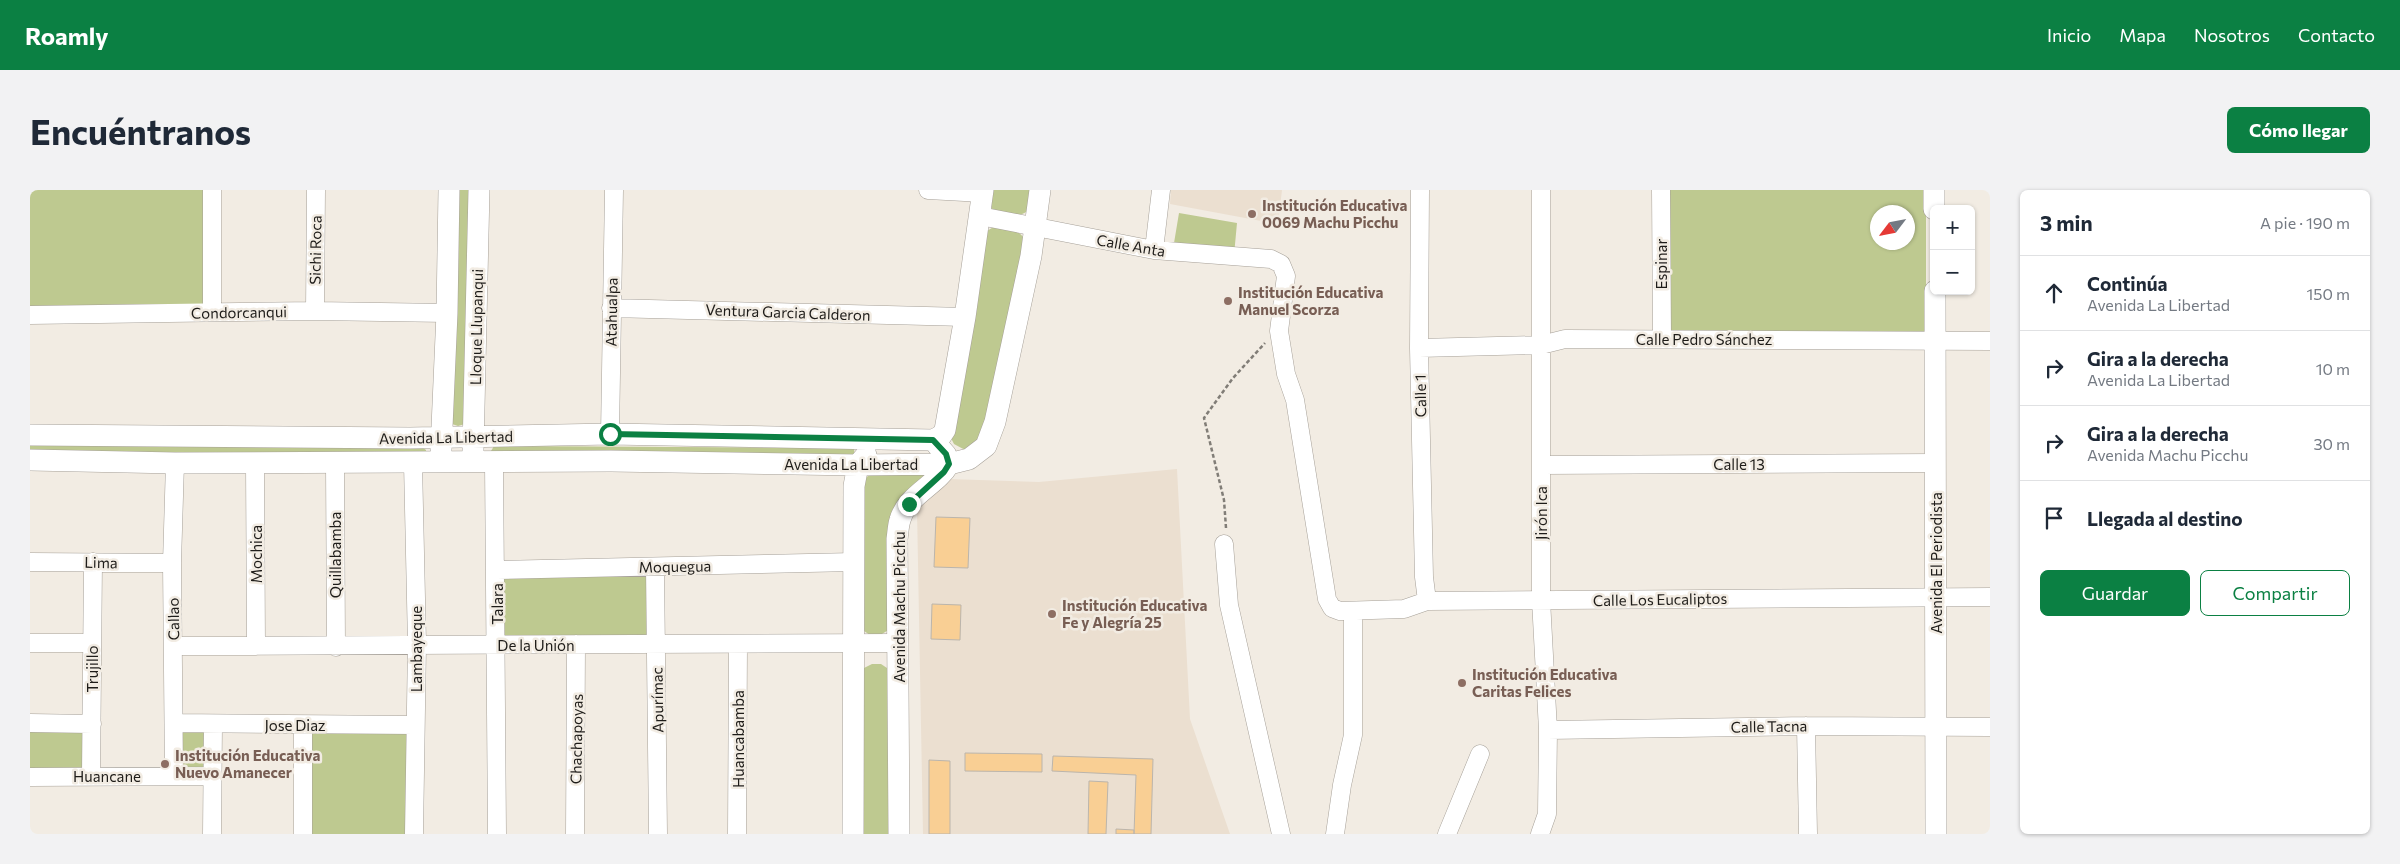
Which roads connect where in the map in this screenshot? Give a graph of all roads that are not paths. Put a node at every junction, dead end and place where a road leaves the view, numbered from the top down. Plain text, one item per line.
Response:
1 (212, 190) edge
2 (316, 190) edge
3 (449, 190) edge
4 (479, 190) edge
5 (614, 190) edge
6 (928, 190) edge
7 (1040, 190) edge
8 (1161, 190) edge
9 (1420, 190) edge
10 (1541, 190) edge
11 (1660, 190) edge
12 (1934, 190) edge
13 (983, 192) edge
14 (1934, 205) edge
15 (980, 216) junction
16 (1036, 227) junction
17 (1154, 250) junction
18 (1935, 295) edge
19 (611, 308) junction
20 (315, 311) junction
21 (212, 312) junction
22 (447, 313) junction
23 (30, 315) edge
24 (965, 317) junction
25 (1662, 338) junction
26 (1935, 339) junction
27 (1990, 341) edge
28 (1541, 346) junction
29 (1420, 348) junction
30 (610, 434) junction
31 (30, 435) edge
32 (441, 437) junction
33 (473, 437) junction
34 (887, 440) junction
35 (933, 440) junction
36 (30, 460) edge
37 (255, 462) junction
38 (175, 463) junction
39 (334, 463) junction
40 (413, 463) junction
41 (440, 463) junction
42 (472, 463) junction
43 (494, 463) junction
44 (1936, 463) junction
45 (949, 464) junction
46 (858, 465) junction
47 (1541, 465) junction
48 (1224, 544) road end
49 (30, 562) edge
50 (93, 562) junction
51 (854, 562) junction
52 (172, 563) junction
53 (655, 567) junction
54 (497, 570) junction
55 (1936, 597) junction
56 (1990, 597) edge
57 (1541, 600) junction
58 (1427, 601) junction
59 (1332, 608) joint
60 (1354, 611) junction
61 (92, 642) junction
62 (30, 643) edge
63 (656, 643) junction
64 (854, 643) junction
65 (898, 643) junction
66 (417, 644) junction
67 (576, 644) junction
68 (738, 644) junction
69 (497, 645) junction
70 (173, 646) junction
71 (256, 646) junction
72 (336, 646) junction
73 (30, 723) edge
74 (92, 724) junction
75 (174, 724) junction
76 (213, 724) junction
77 (415, 725) junction
78 (304, 726) junction
79 (1806, 726) junction
80 (1936, 726) junction
81 (1990, 727) edge
82 (1548, 730) junction
83 (1480, 754) dead end
84 (92, 775) junction
85 (174, 776) junction
86 (213, 776) junction
87 (30, 777) edge
88 (212, 834) edge
89 (303, 834) edge
90 (414, 834) edge
91 (497, 834) edge
92 (575, 834) edge
93 (658, 834) edge
94 (737, 834) edge
95 (853, 834) edge
96 (899, 834) edge
97 (1281, 834) edge
98 (1336, 834) edge
99 (1447, 834) edge
100 (1540, 834) edge
101 (1808, 834) edge
102 (1936, 834) edge

1 - 21 street
2 - 20 street, Sichi Roca
3 - 22 street, Lloque Llupanqui
4 - 33 street, Lloque Llupanqui
5 - 19 street, Atahualpa
6 - 13 street
7 - 16 street
8 - 17 street
9 - 29 street, Calle 1
10 - 28 street, Jirón Ica
11 - 25 street, Espinar
12 - 14 street
13 - 15 street
15 - 16 street, Calle Anta
15 - 24 street
16 - 17 street, Calle Anta
16 - 45 street
17 - 59 street, Calle Anta
18 - 26 street, Avenida El Periodista
19 - 24 street, Ventura Garcia Calderon
19 - 30 street, Atahualpa
20 - 21 street, Condorcanqui
20 - 22 street, Condorcanqui
21 - 23 street, Condorcanqui
22 - 32 street, Lloque Llupanqui
24 - 35 street
25 - 26 street, Calle Pedro Sánchez
25 - 28 street, Calle Pedro Sánchez
26 - 27 street, Calle Pedro Sánchez
26 - 44 street, Avenida El Periodista
28 - 29 street, Calle Pedro Sánchez
28 - 47 street, Jirón Ica
29 - 58 street, Calle 1
30 - 33 street, Avenida La Libertad
30 - 34 street, Avenida La Libertad
31 - 32 street, Avenida La Libertad
32 - 33 street, Avenida La Libertad
32 - 41 street, Lloque Llupanqui
33 - 42 street, Lloque Llupanqui
34 - 35 street, Avenida La Libertad
34 - 46 street
35 - 45 street, Avenida La Libertad
36 - 38 street, Avenida La Libertad
37 - 38 street, Avenida La Libertad
37 - 39 street, Avenida La Libertad
37 - 71 street, Mochica
38 - 52 street, Callao
39 - 40 street, Avenida La Libertad
39 - 72 street, Quillabamba
40 - 41 street, Avenida La Libertad
40 - 66 street, Lambayeque
41 - 42 street, Avenida La Libertad
42 - 43 street, Avenida La Libertad
43 - 46 street, Avenida La Libertad
43 - 54 street, Talara
44 - 47 street, Calle 13
44 - 55 street, Avenida El Periodista
45 - 46 street, Avenida La Libertad
45 - 65 street, Avenida Machu Picchu
46 - 51 street
47 - 57 street, Jirón Ica
48 - 97 street
49 - 50 street, Lima
50 - 52 street, Lima
50 - 61 street, Trujillo
51 - 53 street, Moquegua
51 - 64 street
52 - 70 street, Callao
53 - 54 street, Moquegua
53 - 63 street, Apurímac
54 - 69 street, Talara
55 - 56 street, Calle Los Eucaliptos
55 - 57 street, Calle Los Eucaliptos
55 - 80 street, Avenida El Periodista
57 - 58 street, Calle Los Eucaliptos
57 - 82 street, Jirón Ica
58 - 60 street, Calle Los Eucaliptos
59 - 60 street, Calle Los Eucaliptos
60 - 98 street
61 - 62 street
61 - 74 street, Trujillo
63 - 67 street, De la Unión
63 - 68 street, De la Unión
63 - 93 street, Apurímac
64 - 65 street, De la Unión
64 - 68 street, De la Unión
64 - 95 street
65 - 96 street, Avenida Machu Picchu
66 - 69 street, De la Unión
66 - 72 street, De la Unión
66 - 77 street, Lambayeque
67 - 69 street, De la Unión
67 - 92 street, Chachapoyas
68 - 94 street, Huancabamba
69 - 91 street, Talara
70 - 71 street, De la Unión
70 - 75 street, Callao
71 - 72 street, De la Unión
73 - 74 street
74 - 84 street, Trujillo
75 - 76 street, Jose Diaz
75 - 85 street, Callao
76 - 78 street, Jose Diaz
76 - 86 street
77 - 78 street, Jose Diaz
77 - 90 street, Lambayeque
78 - 89 street
79 - 80 street, Calle Tacna
79 - 82 street, Calle Tacna
79 - 101 street
80 - 81 street, Calle Tacna
80 - 102 street, Avenida El Periodista
82 - 100 street, Jirón Ica
83 - 99 street
84 - 85 street, Huancane
84 - 87 street, Huancane
85 - 86 street, Huancane
86 - 88 street

